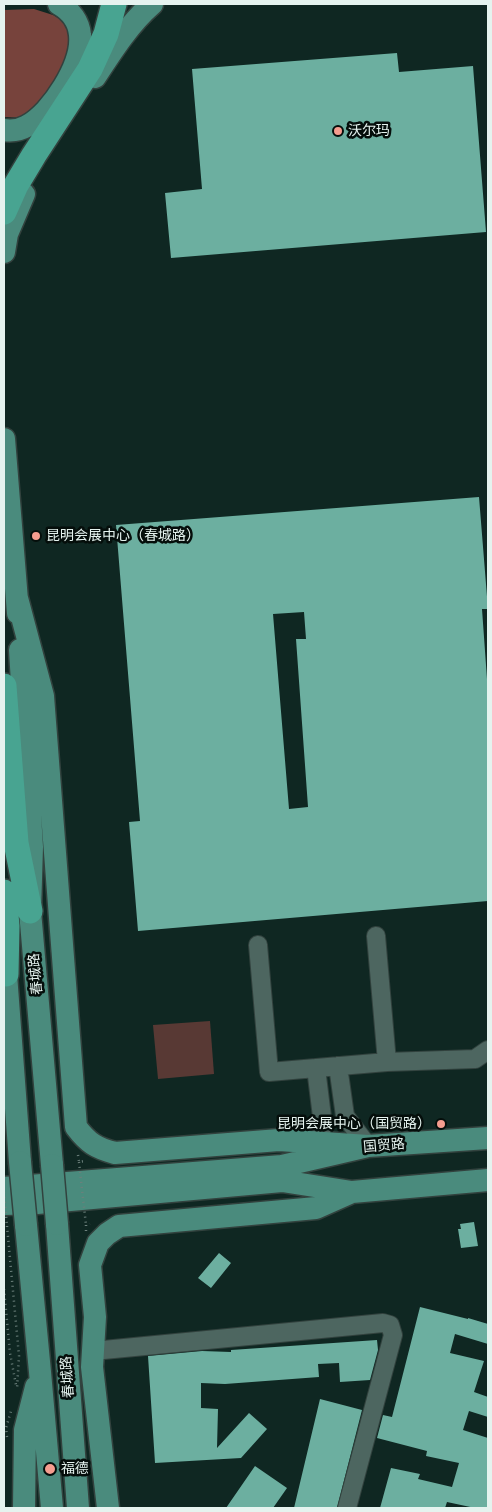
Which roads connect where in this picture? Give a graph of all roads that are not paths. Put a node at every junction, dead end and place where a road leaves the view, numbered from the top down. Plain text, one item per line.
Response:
1 (60, 4) edge
2 (114, 4) edge
3 (152, 4) edge
4 (4, 130) edge
5 (4, 212) edge
6 (4, 252) edge
7 (4, 439) edge
8 (17, 598) junction
9 (4, 686) edge
10 (4, 892) edge
11 (31, 919) junction
12 (376, 936) dead end
13 (258, 945) dead end
14 (5, 969) edge
15 (7, 1034) edge
16 (488, 1050) edge
17 (387, 1062) junction
18 (338, 1066) junction
19 (316, 1068) junction
20 (73, 1084) junction
21 (488, 1138) edge
22 (321, 1143) junction
23 (368, 1146) junction
24 (488, 1180) edge
25 (4, 1188) edge
26 (352, 1192) junction
27 (4, 1204) edge
28 (62, 1289) junction
29 (93, 1359) junction
30 (40, 1372) junction
31 (102, 1454) junction
32 (24, 1508) edge
33 (52, 1508) edge
34 (78, 1508) edge
35 (97, 1508) edge
36 (108, 1508) edge
37 (347, 1508) edge

1 - 4 main road
2 - 5 highway
3 - 6 main road
7 - 8 main road, 春城路
8 - 11 main road, 春城路
8 - 20 main road
9 - 11 highway
10 - 14 highway
11 - 20 main road
11 - 28 main road, 春城路, bridge
12 - 17 lane
13 - 19 lane
14 - 15 main road, 春城路
15 - 30 main road, 春城路, bridge
16 - 17 lane
17 - 18 lane
18 - 19 lane
18 - 23 lane
19 - 22 lane
20 - 22 main road
21 - 23 main road, 国贸路
22 - 23 main road
23 - 25 main road, 国贸路
24 - 26 main road
26 - 27 main road
26 - 29 main road
28 - 29 main road
28 - 34 main road, 春城路
29 - 31 main road
29 - 37 lane
30 - 32 main road
30 - 33 main road, 春城路
31 - 35 main road
31 - 36 main road

